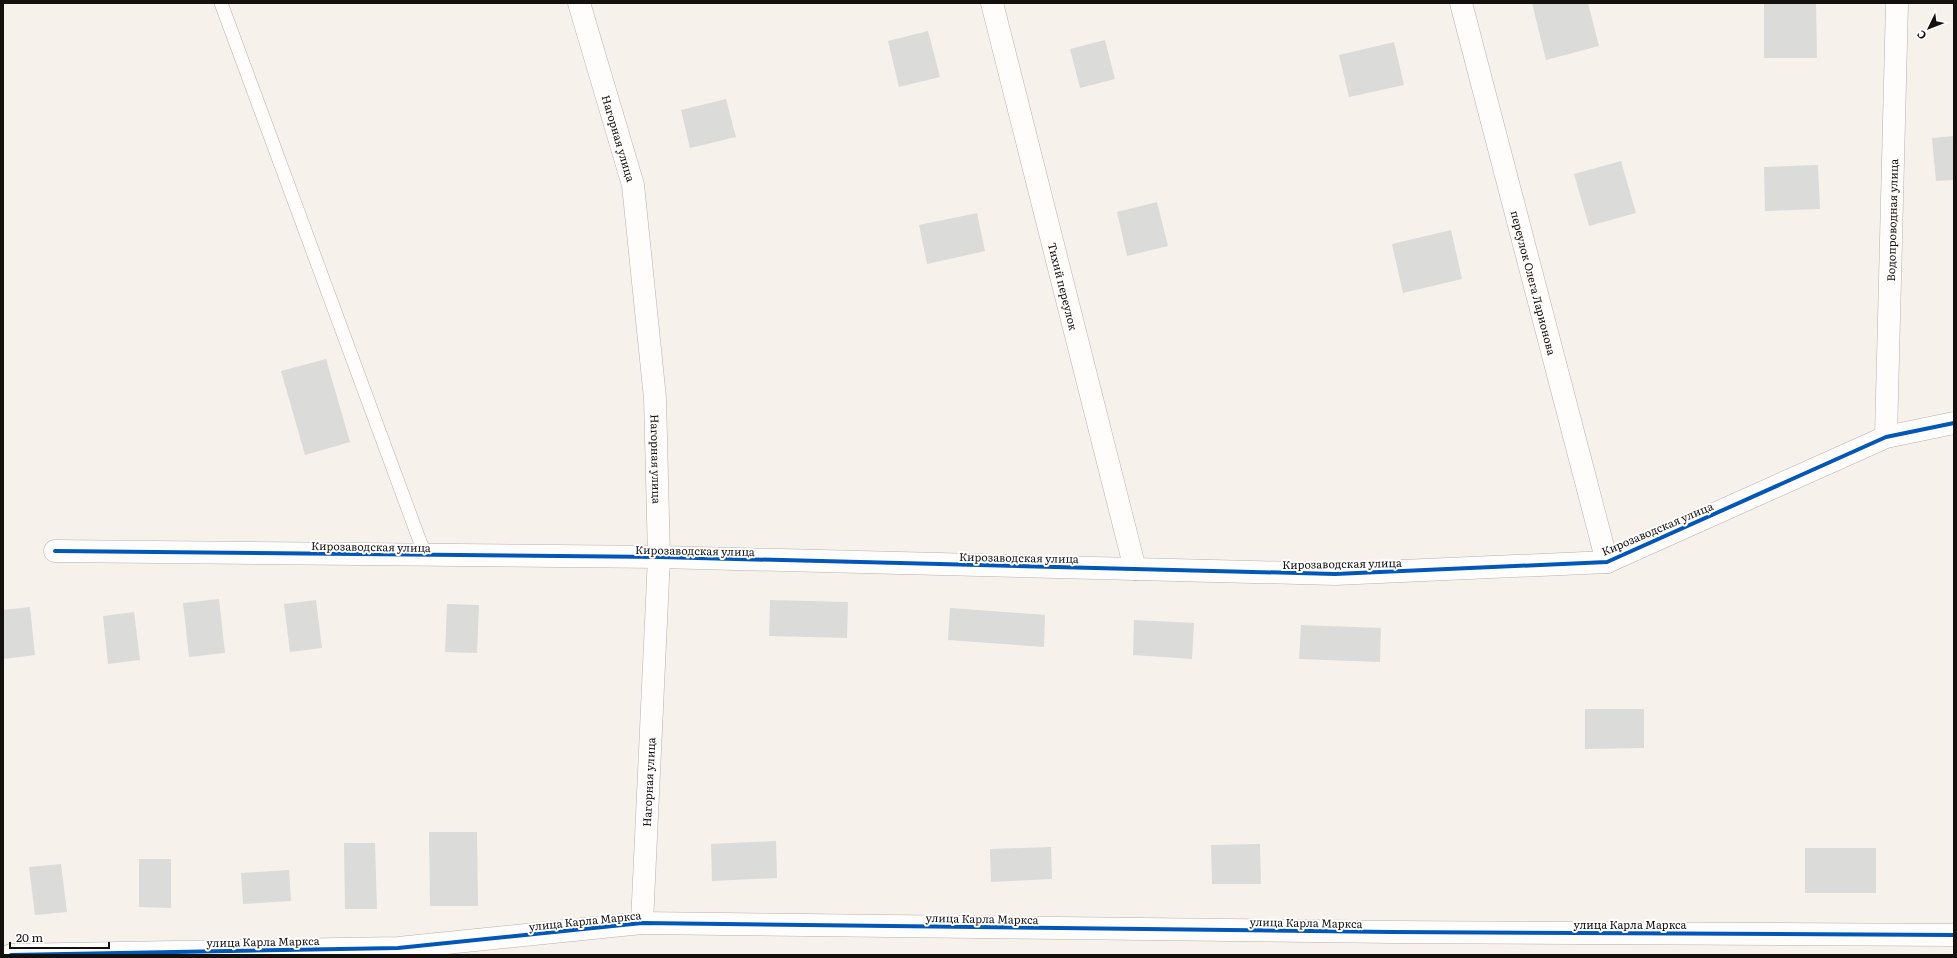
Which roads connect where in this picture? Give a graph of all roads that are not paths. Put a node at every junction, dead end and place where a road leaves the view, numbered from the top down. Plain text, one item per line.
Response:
1 (221, 3) edge
2 (579, 3) edge
3 (992, 3) edge
4 (1461, 3) edge
5 (1896, 3) edge
6 (1954, 423) edge
7 (1886, 437) junction
8 (55, 552) dead end
9 (425, 555) junction
10 (659, 557) junction
11 (1607, 562) junction
12 (1135, 569) junction
13 (642, 923) junction
14 (1954, 935) edge
15 (11, 955) edge

1 - 9 lane
2 - 10 street, Нагорная улица
3 - 12 street, Тихий переулок
4 - 11 street, переулок Олега Ларионова
5 - 7 street, Водопроводная улица
6 - 7 street, Кирозаводская улица
7 - 11 street, Кирозаводская улица
8 - 9 street, Кирозаводская улица
9 - 10 street, Кирозаводская улица
10 - 12 street, Кирозаводская улица
10 - 13 street, Нагорная улица
11 - 12 street, Кирозаводская улица
13 - 14 street, улица Карла Маркса
13 - 15 street, улица Карла Маркса

